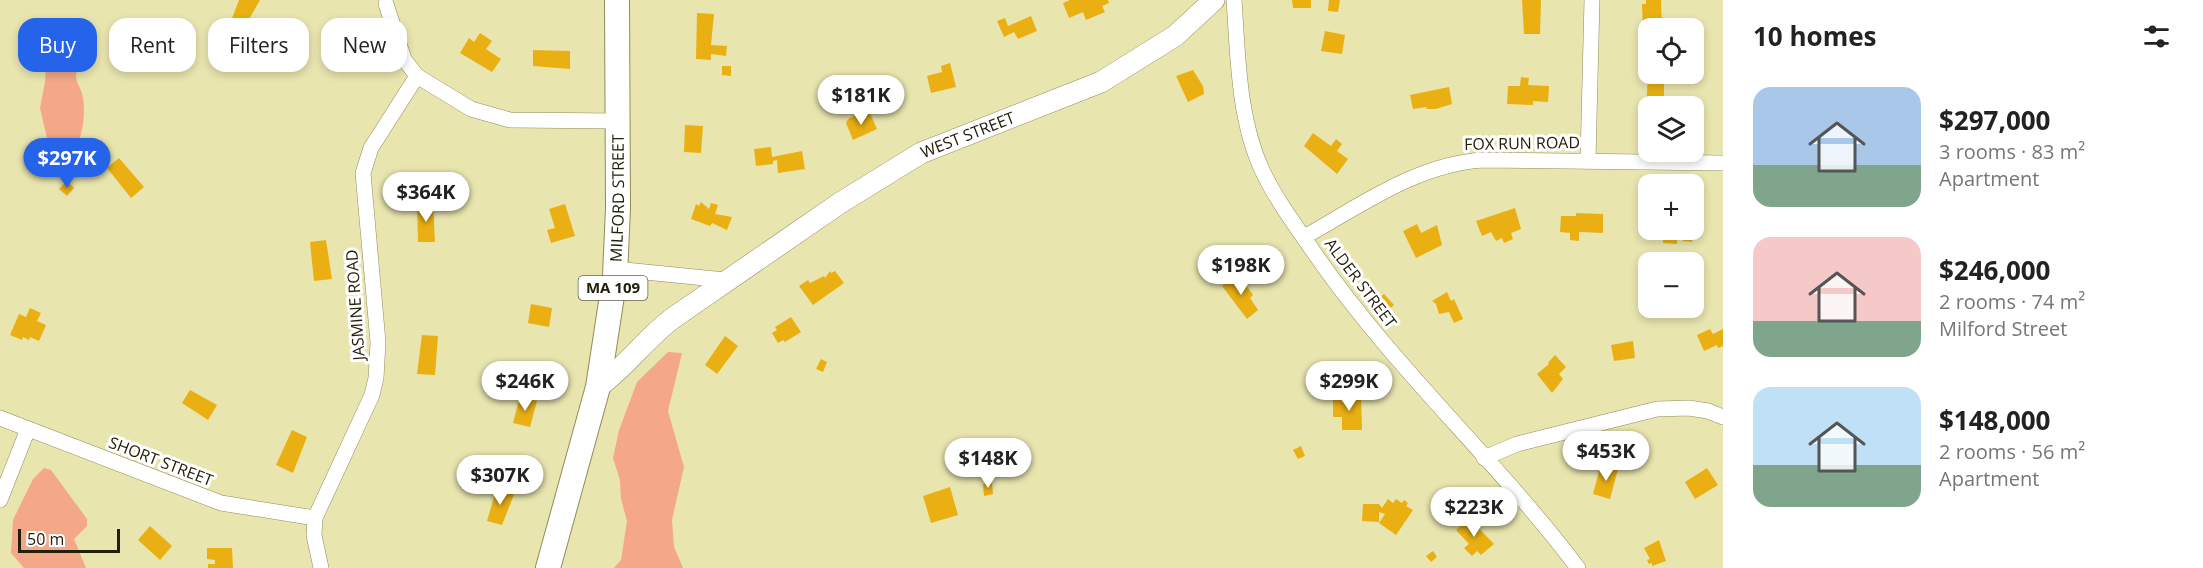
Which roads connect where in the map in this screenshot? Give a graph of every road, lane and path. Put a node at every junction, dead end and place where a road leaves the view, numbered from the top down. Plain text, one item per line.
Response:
1 (617, 0) edge
2 (1214, 0) edge
3 (1234, 0) edge
4 (1592, 0) edge
5 (386, 4) dead end
6 (417, 76) junction
7 (618, 121) junction
8 (1588, 160) junction
9 (1723, 163) edge
10 (1304, 237) junction
11 (615, 269) junction
12 (725, 280) junction
13 (598, 387) junction
14 (1723, 417) edge
15 (0, 418) edge
16 (28, 429) junction
17 (1484, 458) junction
18 (0, 500) edge
19 (315, 518) junction
20 (321, 568) edge
21 (548, 568) edge
22 (1578, 568) edge

1 - 7 main road, MILFORD STREET / MA 109
2 - 12 street, WEST STREET
3 - 10 street, ALDER STREET
4 - 8 street
5 - 6 street
6 - 7 street
6 - 19 street, JASMINE ROAD
7 - 11 main road, MILFORD STREET / MA 109
8 - 9 street, FOX RUN ROAD
8 - 10 street, FOX RUN ROAD
10 - 17 street, ALDER STREET
11 - 12 street
11 - 13 main road, MILFORD STREET / MA 109
12 - 13 street, WEST STREET
13 - 21 main road, MILFORD STREET / MA 109
14 - 17 street
15 - 16 street, SHORT STREET
16 - 18 street
16 - 19 street, SHORT STREET
17 - 22 street, ALDER STREET
19 - 20 street, JASMINE ROAD

